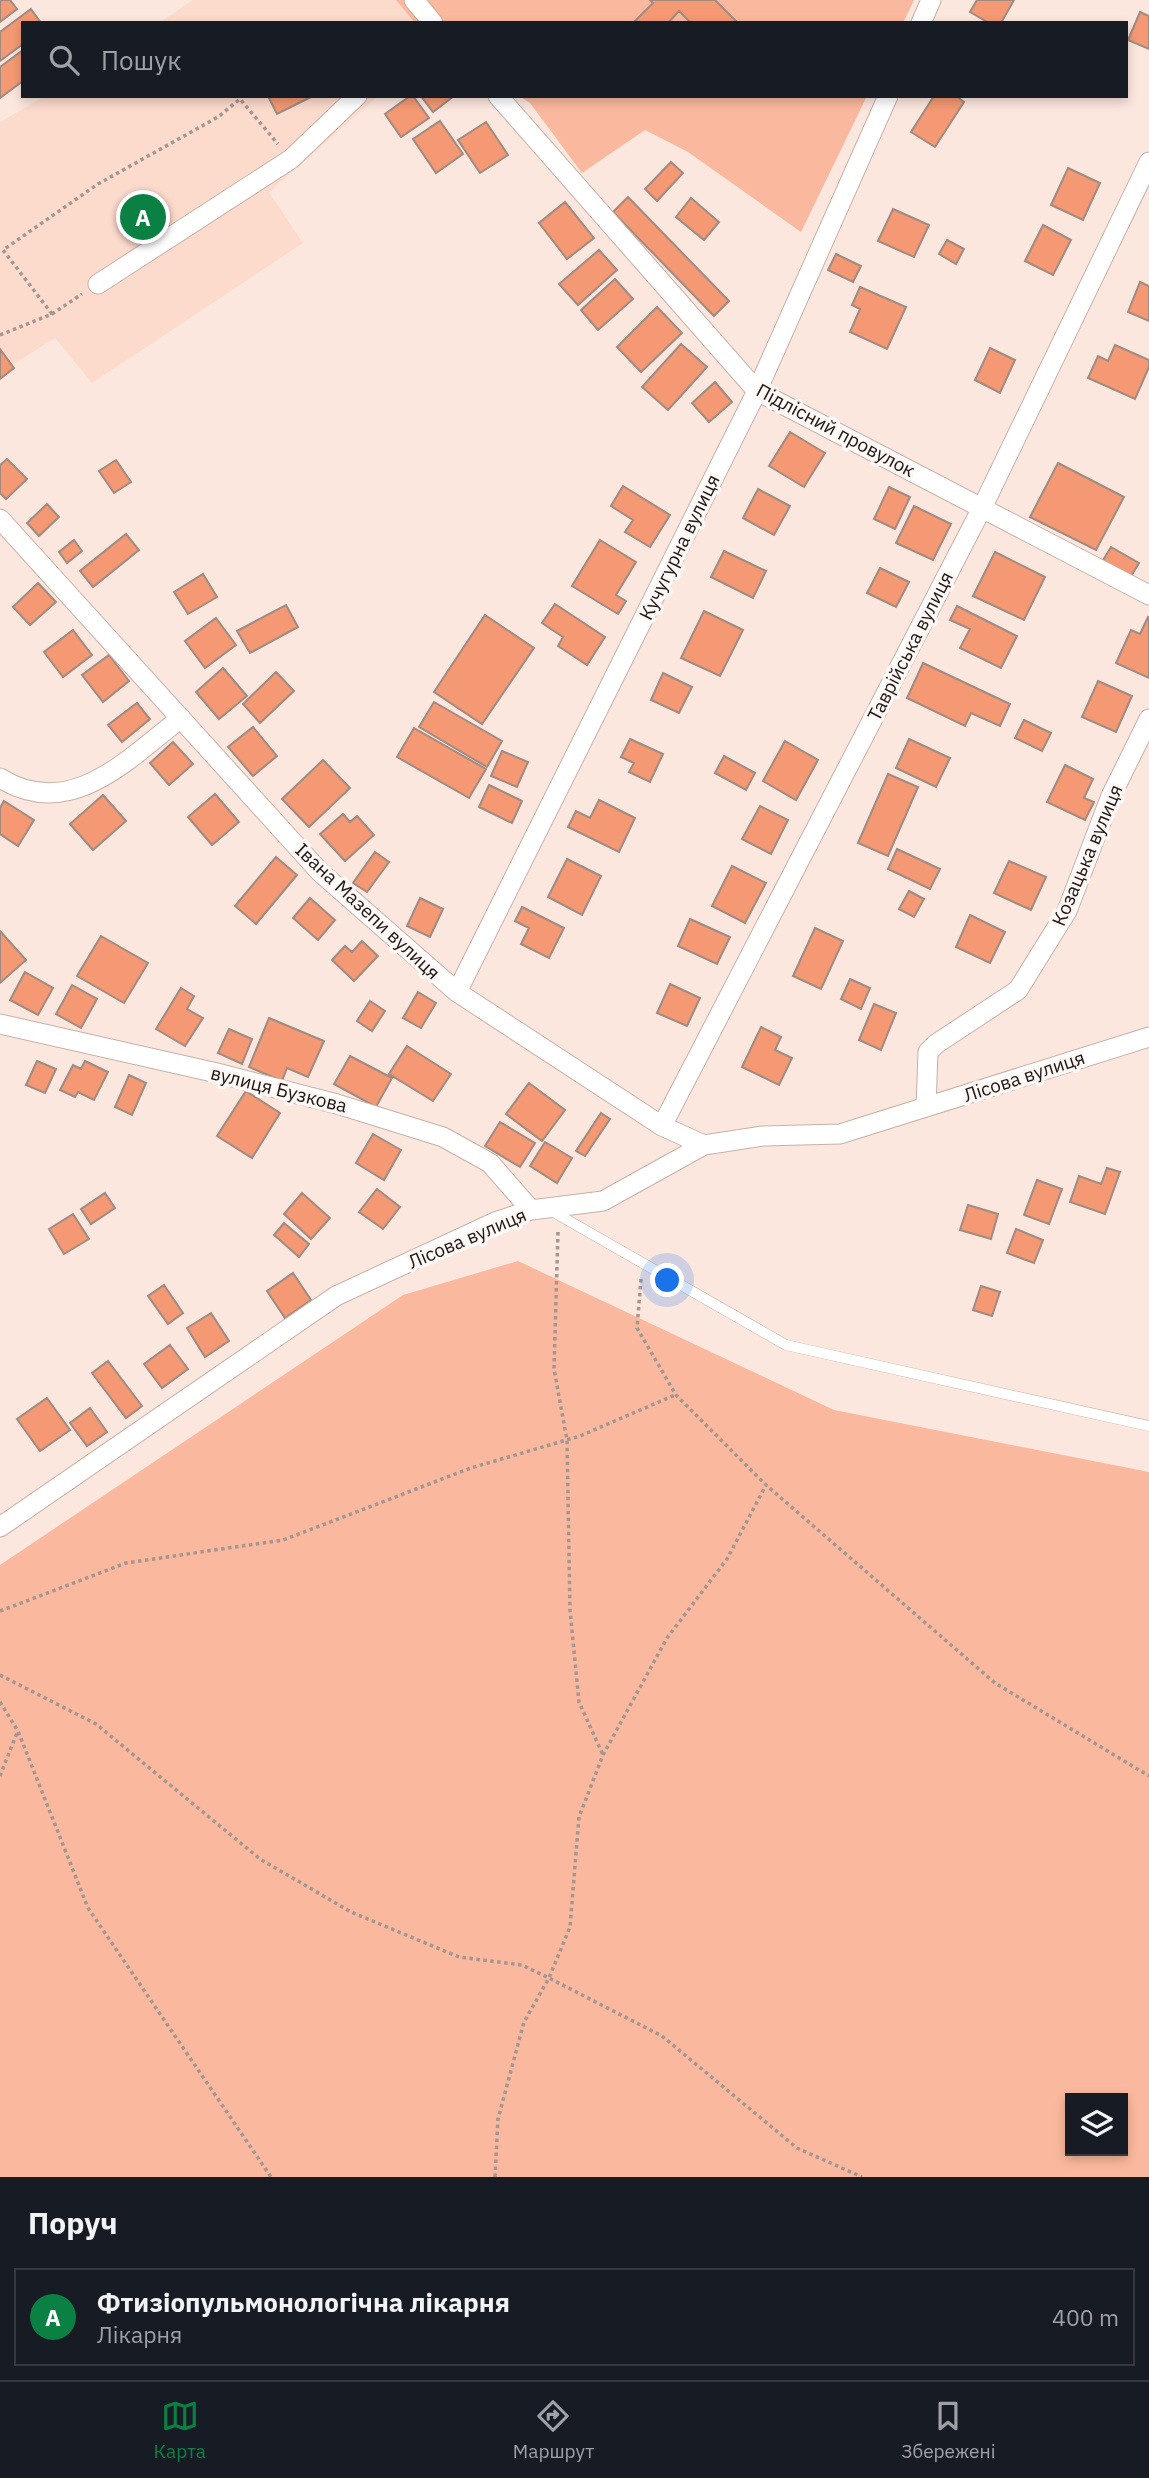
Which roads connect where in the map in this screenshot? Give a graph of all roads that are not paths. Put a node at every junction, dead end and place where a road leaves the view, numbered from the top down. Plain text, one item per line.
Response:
1 (414, 0) edge
2 (931, 0) edge
3 (431, 21) edge
4 (922, 21) edge
5 (355, 98) edge
6 (500, 98) edge
7 (887, 98) edge
8 (1149, 162) edge
9 (98, 284) road end
10 (757, 391) junction
11 (982, 508) junction
12 (0, 519) edge
13 (1149, 595) edge
14 (181, 718) junction
15 (1149, 719) edge
16 (0, 778) edge
17 (457, 992) junction
18 (0, 1024) edge
19 (1149, 1037) edge
20 (926, 1107) junction
21 (662, 1126) junction
22 (704, 1145) junction
23 (545, 1211) junction
24 (1149, 1426) edge
25 (0, 1527) edge

1 - 3 street
2 - 4 street
5 - 9 street
6 - 10 street, Підлісний провулок
7 - 10 street, Кучугурна вулиця
8 - 11 street, Таврійська вулиця
10 - 11 street, Підлісний провулок
10 - 17 street, Кучугурна вулиця
11 - 13 street, Підлісний провулок
11 - 21 street, Таврійська вулиця
12 - 14 street, Івана Мазепи вулиця
14 - 16 street
14 - 17 street, Івана Мазепи вулиця
15 - 20 street, Козацька вулиця
17 - 21 street, Івана Мазепи вулиця
18 - 23 street, вулиця Бузкова
19 - 20 street, Лісова вулиця
20 - 22 street, Лісова вулиця
21 - 22 street, Івана Мазепи вулиця
22 - 23 street, Лісова вулиця
23 - 24 lane
23 - 25 street, Лісова вулиця

